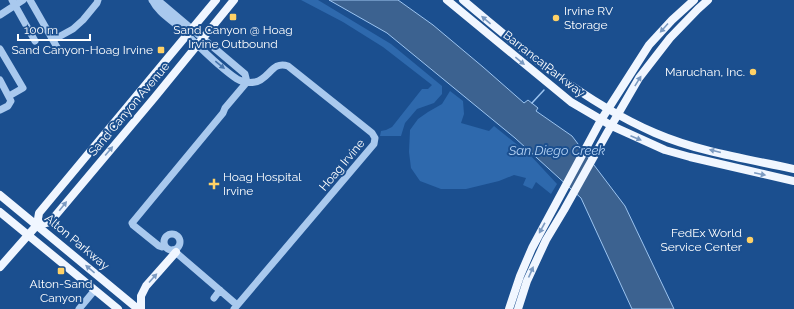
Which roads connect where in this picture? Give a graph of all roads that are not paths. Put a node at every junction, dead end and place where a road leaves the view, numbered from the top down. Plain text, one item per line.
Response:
1 (23, 0) edge
2 (30, 0) edge
3 (98, 0) edge
4 (216, 0) edge
5 (234, 0) edge
6 (447, 0) edge
7 (463, 0) edge
8 (694, 0) edge
9 (708, 0) edge
10 (14, 3) edge
11 (0, 15) edge
12 (189, 32) junction
13 (53, 40) junction
14 (35, 41) dead end
15 (200, 42) junction
16 (0, 49) edge
17 (58, 49) dead end
18 (0, 80) edge
19 (247, 82) junction
20 (9, 96) junction
21 (608, 109) junction
22 (0, 110) edge
23 (618, 115) junction
24 (601, 120) junction
25 (612, 126) junction
26 (794, 169) edge
27 (794, 181) edge
28 (0, 195) edge
29 (0, 212) edge
30 (37, 225) junction
31 (28, 235) junction
32 (165, 246) junction
33 (175, 251) junction
34 (0, 267) edge
35 (220, 290) junction
36 (94, 291) junction
37 (214, 298) dead end
38 (236, 307) edge
39 (79, 309) edge
40 (118, 309) edge
41 (138, 309) edge
42 (141, 309) edge
43 (509, 309) edge
44 (518, 309) edge

1 - 10 street
2 - 13 street
3 - 13 street
4 - 12 main road, Sand Canyon Avenue
5 - 15 main road, Sand Canyon Avenue
6 -> 24 main road, Barranca Parkway
21 -> 7 main road, Barranca Parkway
8 -> 21 main road
23 -> 9 main road
10 - 11 street
10 - 14 street
12 - 12 street
12 - 15 street
12 - 30 main road, Sand Canyon Avenue
13 - 17 street
15 - 19 street
30 -> 15 main road, Sand Canyon Avenue
16 - 20 street
18 - 20 street
19 - 32 street
19 - 38 street, Hoag Irvine
20 - 22 street
21 - 23 main road, Barranca Parkway
21 - 24 main road
23 - 25 main road
26 -> 23 main road, Barranca Parkway
24 - 25 main road, Barranca Parkway
24 -> 43 main road
25 -> 27 main road, Barranca Parkway
44 -> 25 main road
28 - 30 main road, Alton Parkway
29 - 31 main road
30 - 31 main road, Sand Canyon Avenue
41 -> 30 main road, Alton Parkway
31 - 34 main road, Sand Canyon Avenue
31 - 36 main road
32 - 33 street
32 - 33 street
33 - 35 street
42 -> 33 main road
35 - 37 street
35 - 38 street
36 - 39 street
36 - 40 main road

